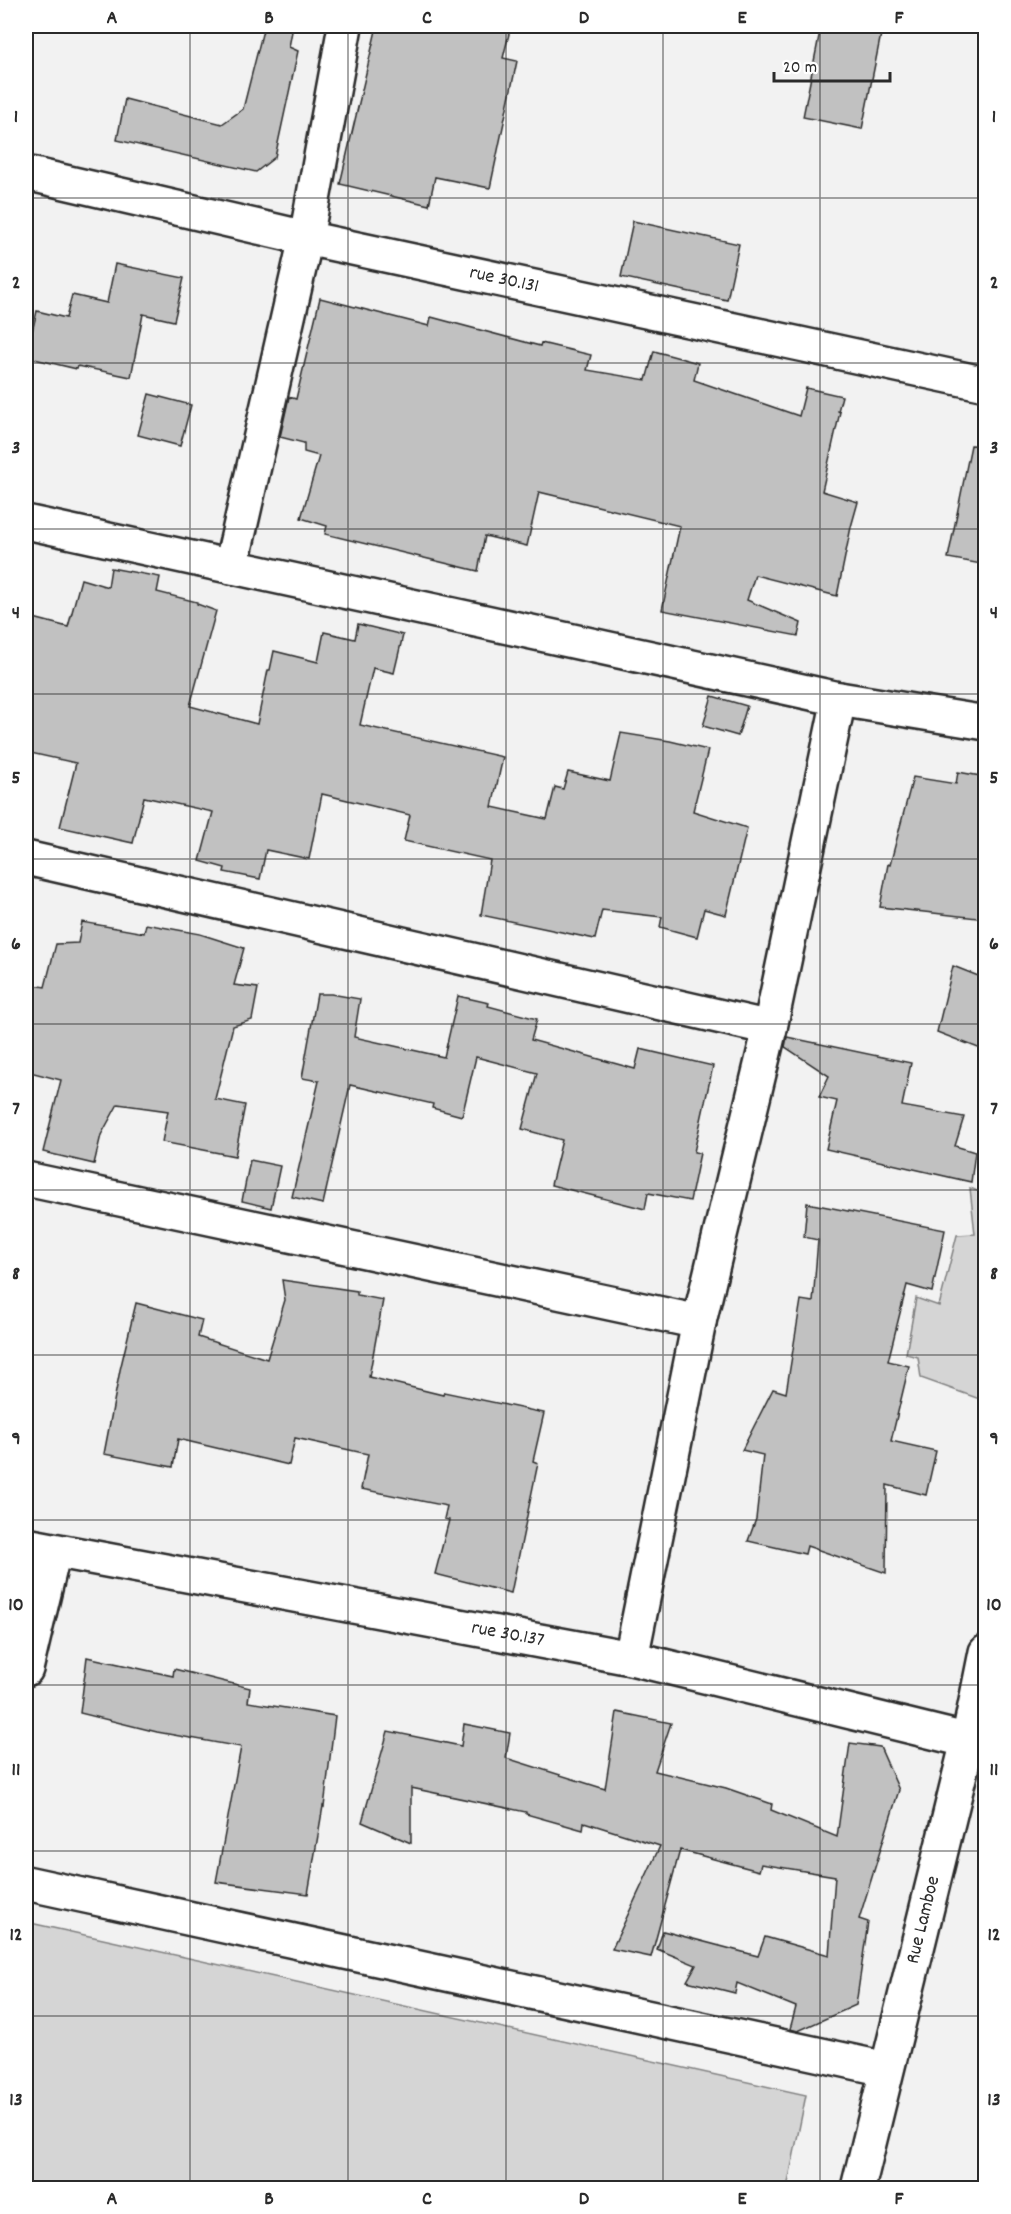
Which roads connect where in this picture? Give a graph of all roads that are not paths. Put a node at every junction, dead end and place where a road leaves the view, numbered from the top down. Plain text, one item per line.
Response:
1 (345, 26) edge
2 (26, 173) edge
3 (306, 238) junction
4 (986, 384) edge
5 (26, 522) edge
6 (231, 567) junction
7 (839, 699) junction
8 (986, 723) edge
9 (26, 858) edge
10 (770, 1028) junction
11 (26, 1179) edge
12 (699, 1322) junction
13 (40, 1548) edge
14 (986, 1652) edge
15 (631, 1658) junction
16 (26, 1670) edge
17 (977, 1743) edge
18 (26, 1883) edge
19 (886, 2069) junction
20 (858, 2188) edge

1 - 3 street
2 - 3 street, rue 30.131
3 - 4 street, rue 30.131
3 - 6 street
5 - 6 street
6 - 7 street
7 - 8 street
7 - 10 street
9 - 10 street
10 - 12 street
11 - 12 street
12 - 15 street
13 - 15 street, rue 30.137
13 - 16 street
14 - 17 street, Rue Lamboe
15 - 17 street, rue 30.137
17 - 19 street, Rue Lamboe
18 - 19 street
19 - 20 street, Rue Lamboe

